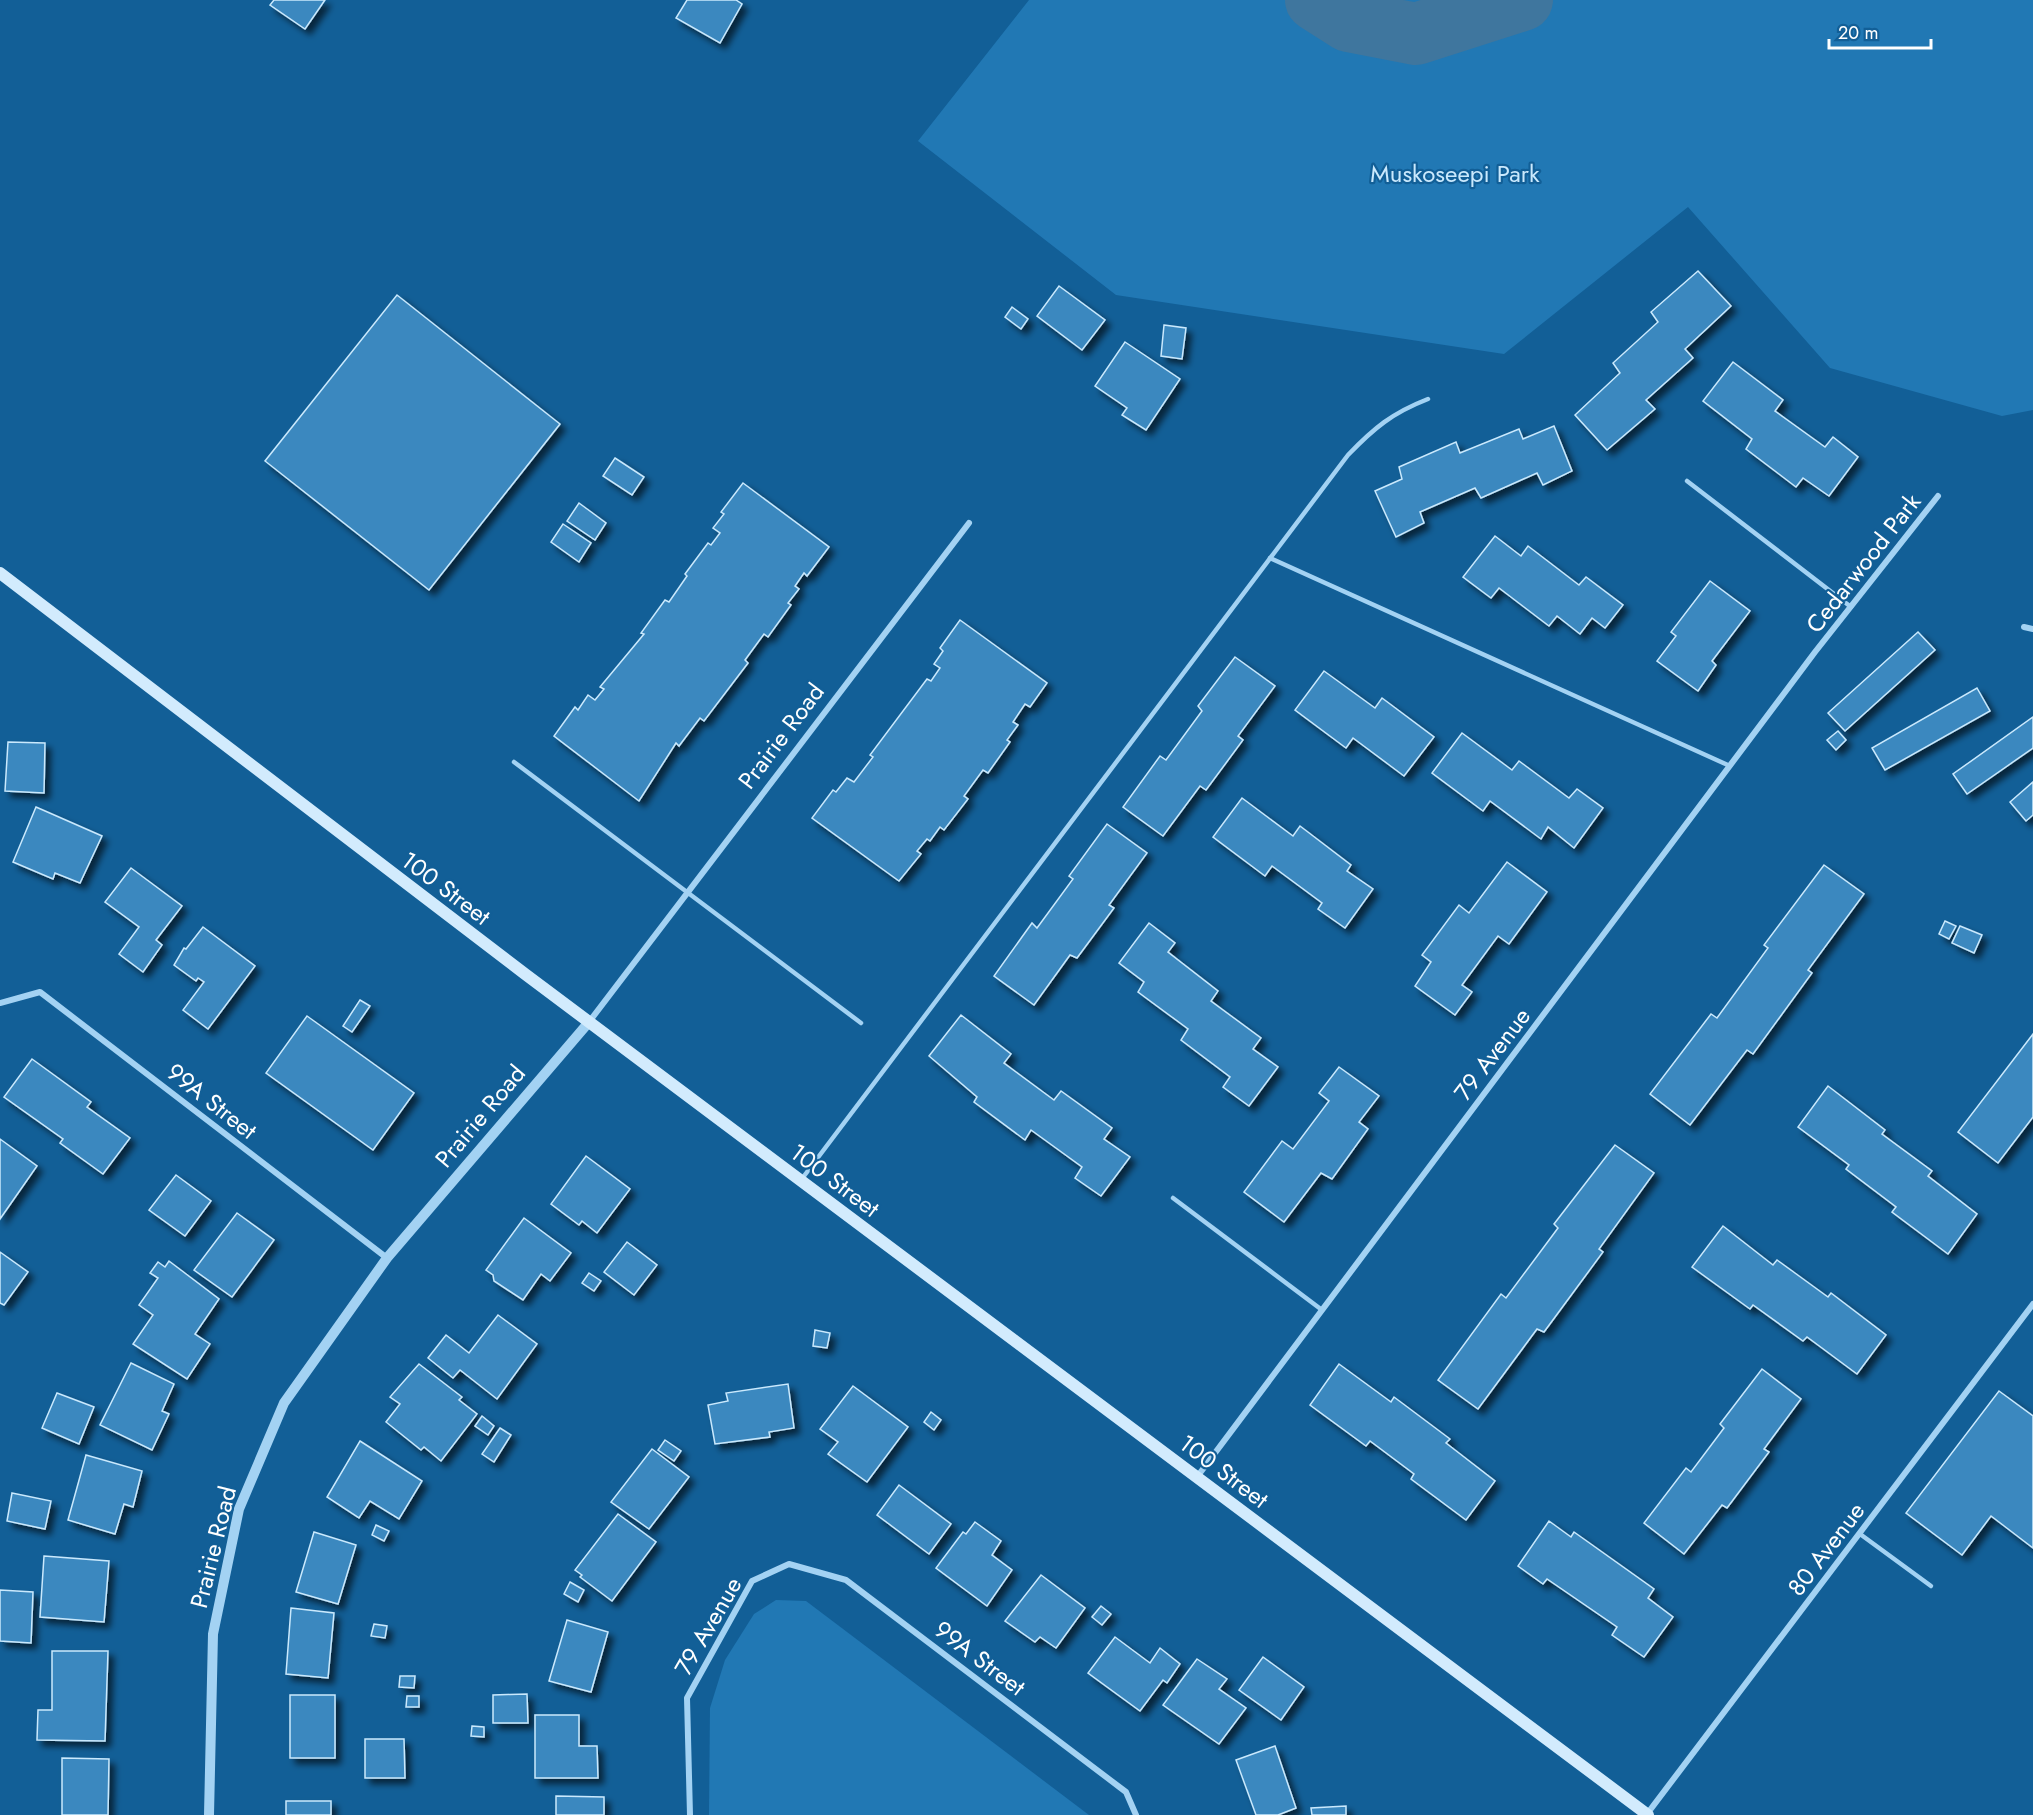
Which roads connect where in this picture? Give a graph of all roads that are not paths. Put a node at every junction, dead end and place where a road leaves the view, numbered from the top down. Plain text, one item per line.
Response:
1 (1428, 399) dead end
2 (1687, 482) dead end
3 (1938, 496) dead end
4 (969, 522) dead end
5 (1270, 558) junction
6 (0, 573) edge
7 (1851, 607) junction
8 (2024, 627) dead end
9 (2033, 629) edge
10 (1815, 652) joint
11 (514, 762) dead end
12 (1730, 766) junction
13 (687, 893) junction
14 (0, 1003) edge
15 (590, 1022) junction
16 (861, 1023) dead end
17 (801, 1180) junction
18 (1173, 1198) dead end
19 (387, 1258) junction
20 (2033, 1304) edge
21 (1322, 1310) junction
22 (1197, 1477) junction
23 (1860, 1534) junction
24 (805, 1568) joint
25 (1931, 1586) dead end
26 (208, 1815) edge
27 (690, 1815) edge
28 (1136, 1815) edge
29 (1647, 1815) edge

1 - 5 lane
2 - 7 lane
3 - 7 street, Cedarwood Park
4 - 13 street, Prairie Road
5 - 12 lane
5 - 17 lane
6 - 15 main road, 100 Street
7 - 10 street, Cedarwood Park
8 - 9 street
10 - 12 street, 79 Avenue
11 - 13 lane
12 - 21 street, 79 Avenue
13 - 15 street, Prairie Road
13 - 16 lane
14 - 19 street, 99A Street
15 - 17 main road, 100 Street
15 - 19 street, Prairie Road
17 - 22 main road, 100 Street
18 - 21 lane
19 - 26 street, Prairie Road
20 - 23 street, 80 Avenue
21 - 22 street, 79 Avenue
22 - 29 main road, 100 Street
23 - 25 lane
23 - 29 street, 80 Avenue
24 - 27 street, 79 Avenue
24 - 28 street, 99A Street

